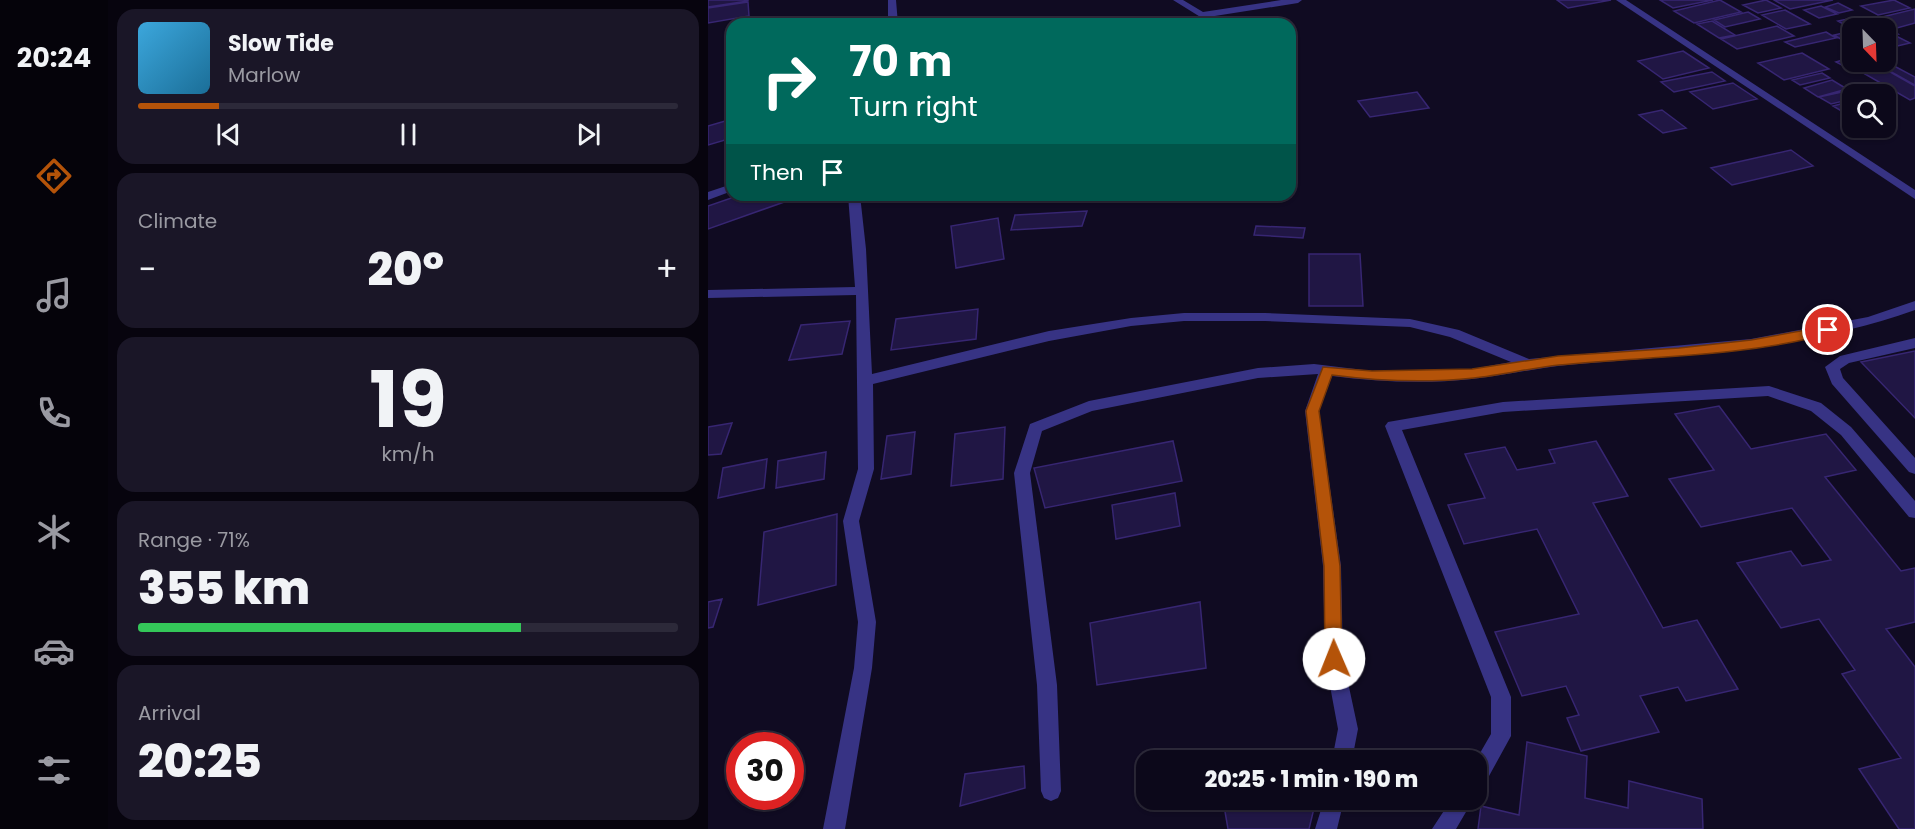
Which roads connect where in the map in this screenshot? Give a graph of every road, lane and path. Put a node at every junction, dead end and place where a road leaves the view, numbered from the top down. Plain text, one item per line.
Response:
1 (892, 0) edge
2 (1177, 0) edge
3 (1298, 0) edge
4 (1620, 0) edge
5 (893, 18) edge
6 (726, 189) edge
7 (1915, 195) edge
8 (708, 196) edge
9 (854, 201) edge
10 (862, 291) junction
11 (708, 294) edge
12 (1915, 305) edge
13 (1915, 343) edge
14 (1527, 364) junction
15 (1327, 370) junction
16 (866, 381) junction
17 (1915, 468) edge
18 (1915, 512) edge
19 (1344, 750) edge
20 (1487, 761) edge
21 (1051, 790) dead end
22 (1331, 810) edge
23 (1456, 810) edge
24 (834, 829) edge
25 (1326, 829) edge
26 (1443, 829) edge

1 - 5 street
2 - 3 street
4 - 7 street
6 - 8 street
9 - 10 street
10 - 11 street
10 - 16 street
12 - 14 street
13 - 17 street
14 - 15 street
14 - 16 street
15 - 19 street
15 - 21 street
16 - 24 street
18 - 20 street
22 - 25 street
23 - 26 street

